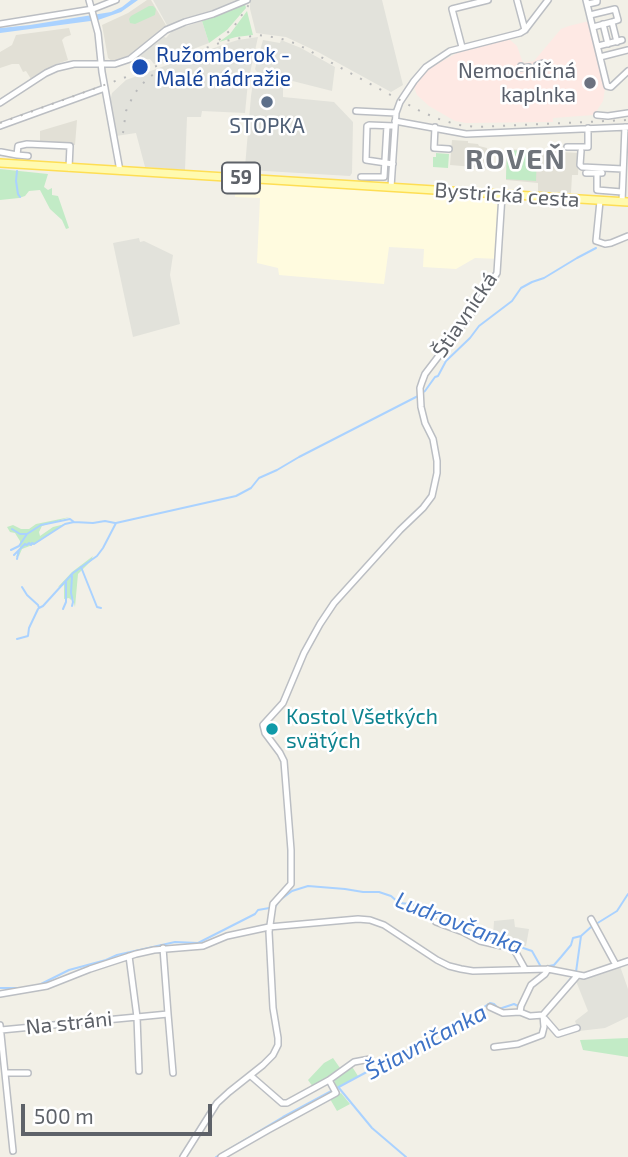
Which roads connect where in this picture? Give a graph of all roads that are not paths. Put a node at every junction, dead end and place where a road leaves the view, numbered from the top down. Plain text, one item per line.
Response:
1 (89, 0) edge
2 (116, 0) edge
3 (247, 0) edge
4 (488, 0) edge
5 (517, 0) edge
6 (548, 0) edge
7 (597, 0) edge
8 (587, 2) edge
9 (93, 10) junction
10 (590, 15) junction
11 (612, 22) junction
12 (0, 24) edge
13 (603, 24) junction
14 (593, 27) junction
15 (525, 30) junction
16 (608, 44) junction
17 (598, 46) junction
18 (462, 47) junction
19 (628, 50) edge
20 (600, 57) junction
21 (102, 65) junction
22 (520, 66) dead end
23 (529, 67) dead end
24 (628, 71) edge
25 (105, 88) junction
26 (0, 103) edge
27 (356, 111) dead end
28 (396, 113) junction
29 (628, 113) edge
30 (597, 115) dead end
31 (395, 124) junction
32 (0, 126) edge
33 (387, 126) junction
34 (435, 127) junction
35 (627, 127) edge
36 (588, 128) junction
37 (567, 147) dead end
38 (434, 148) junction
39 (449, 149) dead end
40 (1, 152) edge
41 (581, 152) dead end
42 (17, 155) junction
43 (28, 156) dead end
44 (433, 156) dead end
45 (0, 163) edge
46 (385, 163) junction
47 (393, 164) junction
48 (69, 167) junction
49 (623, 169) junction
50 (120, 171) junction
51 (586, 173) dead end
52 (361, 177) dead end
53 (391, 187) junction
54 (622, 192) junction
55 (502, 195) junction
56 (600, 201) junction
57 (625, 202) edge
58 (628, 236) edge
59 (436, 922) dead end
60 (594, 923) dead end
61 (270, 928) junction
62 (163, 948) junction
63 (129, 956) junction
64 (628, 961) edge
65 (616, 965) junction
66 (525, 969) junction
67 (548, 969) junction
68 (575, 976) junction
69 (0, 994) edge
70 (490, 1007) dead end
71 (520, 1008) junction
72 (168, 1014) junction
73 (137, 1017) junction
74 (544, 1017) junction
75 (0, 1027) edge
76 (577, 1028) dead end
77 (554, 1031) junction
78 (542, 1035) junction
79 (494, 1046) dead end
80 (370, 1059) dead end
81 (139, 1071) dead end
82 (5, 1073) junction
83 (28, 1073) dead end
84 (173, 1073) dead end
85 (251, 1076) junction
86 (330, 1080) junction
87 (13, 1152) dead end
88 (183, 1157) edge
89 (221, 1157) edge

1 - 9 street
2 - 9 street
3 - 21 street
4 - 18 street
5 - 15 street
6 - 15 street
7 - 8 street
8 - 10 street
9 - 12 street
9 - 21 street
10 - 11 street
10 - 14 street
11 - 13 street
11 - 16 street
13 - 14 street
13 - 16 street
14 - 17 street
15 - 18 street
16 - 17 street
17 - 20 street
18 - 28 street
19 - 20 street
20 - 24 street
21 - 25 street
21 - 26 street
22 - 23 street
25 - 32 street
25 - 50 street
27 - 28 street
28 - 31 street
29 - 30 street
31 - 33 street
31 - 34 street
31 - 47 street
33 - 46 street
33 - 46 street
34 - 36 street
34 - 38 street
35 - 36 street
35 - 49 street, Bystrická cesta
36 - 37 street
38 - 39 street
38 - 44 street
40 - 42 street
41 - 49 street, Bystrická cesta
42 - 43 street
42 - 48 street
45 - 48 main road, Bystrická cesta / 59
46 - 47 street
46 - 52 street
47 - 53 street
48 - 50 main road, Bystrická cesta / 59
49 - 54 street, Bystrická cesta
50 - 53 main road, Bystrická cesta / 59
51 - 54 street, Bystrická cesta
53 - 55 main road, Bystrická cesta / 59
54 - 57 street, Bystrická cesta
55 - 56 main road, Bystrická cesta / 59
55 - 61 street, Štiavnická
56 - 57 main road, Bystrická cesta / 59
56 - 58 street
59 - 66 street
60 - 65 street
61 - 62 street
61 - 66 street
61 - 85 street
62 - 63 street
62 - 72 street
63 - 69 street
63 - 73 street, Na stráni
64 - 65 street
65 - 68 street
66 - 67 street
67 - 68 street
67 - 71 street
68 - 74 street
70 - 71 street
71 - 74 street
72 - 73 street, Na stráni
72 - 84 street
73 - 75 street, Na stráni
73 - 81 street, Na stráni
74 - 77 street
74 - 78 street
75 - 82 street, Na stráni
76 - 77 street
77 - 78 street
78 - 79 street
80 - 86 street
82 - 83 street
82 - 87 street, Na stráni
85 - 86 street
85 - 88 street
86 - 89 street

